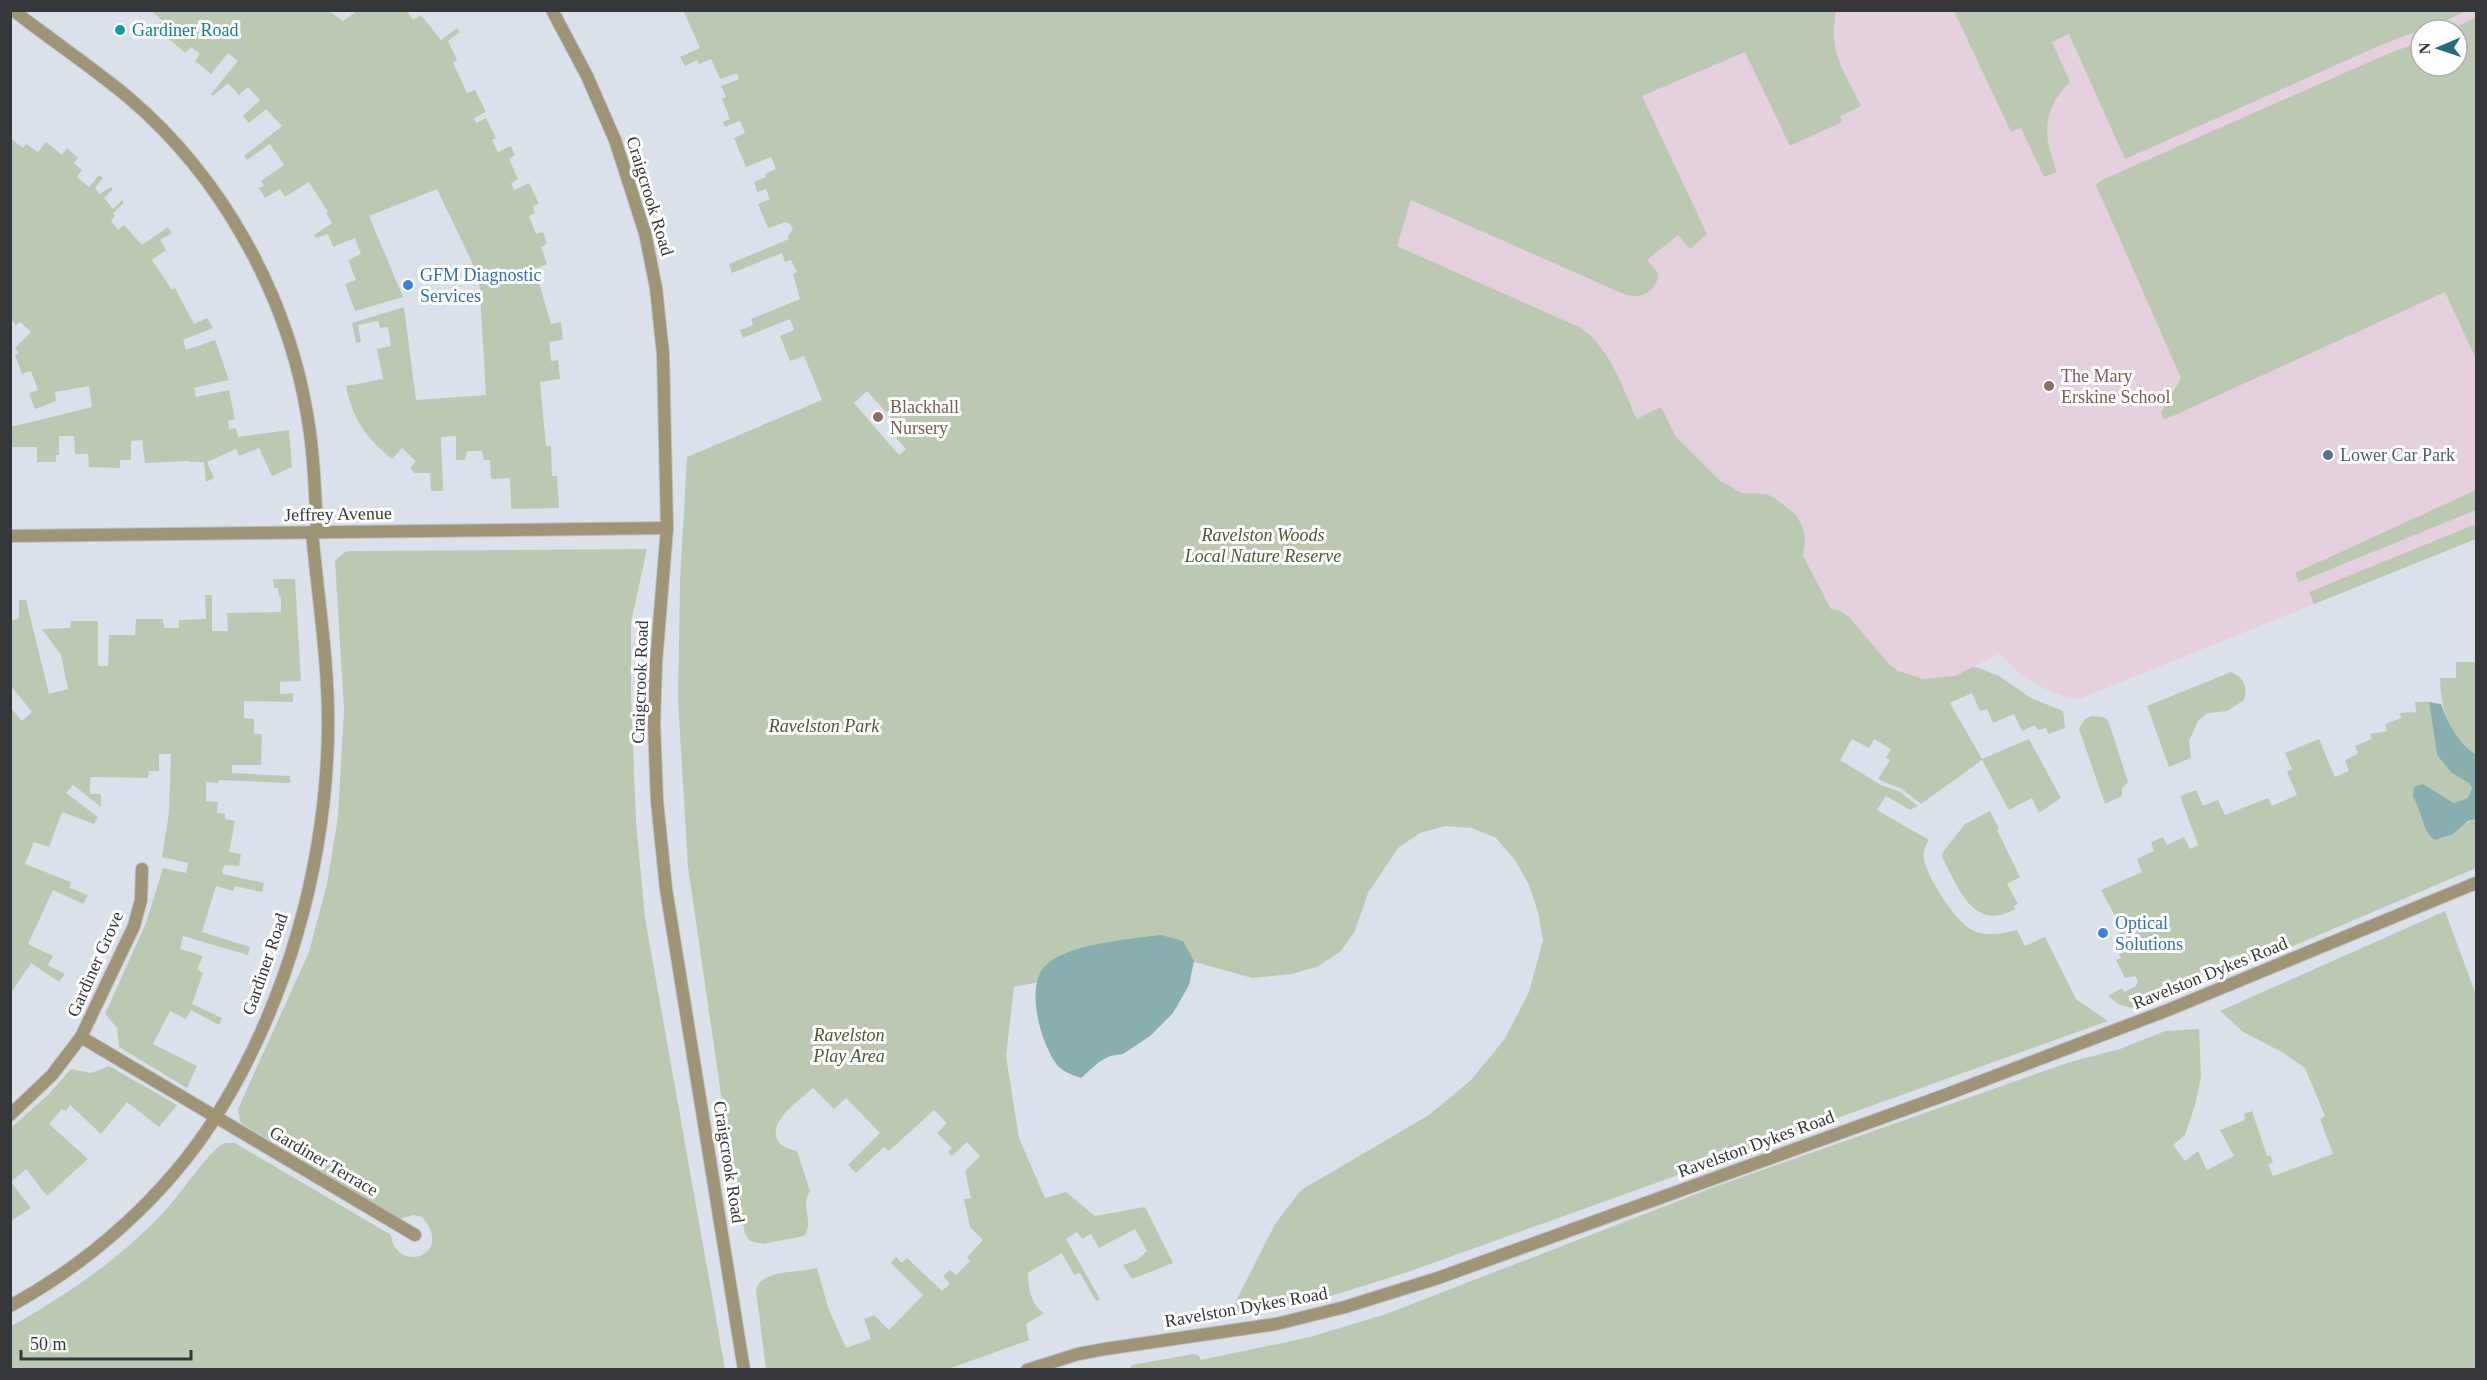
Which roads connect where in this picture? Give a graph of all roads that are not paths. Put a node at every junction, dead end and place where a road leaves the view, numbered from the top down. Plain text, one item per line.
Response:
1 (13, 10) edge
2 (552, 10) edge
3 (667, 528) junction
4 (314, 532) junction
5 (10, 536) edge
6 (142, 869) dead end
7 (2476, 883) edge
8 (81, 1037) junction
9 (10, 1114) edge
10 (215, 1117) junction
11 (415, 1235) dead end
12 (10, 1306) edge
13 (744, 1370) edge
14 (1027, 1370) edge

1 - 4 street, Gardiner Road
2 - 3 street, Craigcrook Road
3 - 4 street, Jeffrey Avenue
3 - 13 street, Craigcrook Road
4 - 5 street, Jeffrey Avenue
4 - 10 street, Gardiner Road
6 - 8 street, Gardiner Grove
7 - 14 street, Ravelston Dykes Road
8 - 9 street, Gardiner Grove
8 - 10 street, Gardiner Grove
10 - 11 street, Gardiner Terrace
10 - 12 street, Gardiner Road

